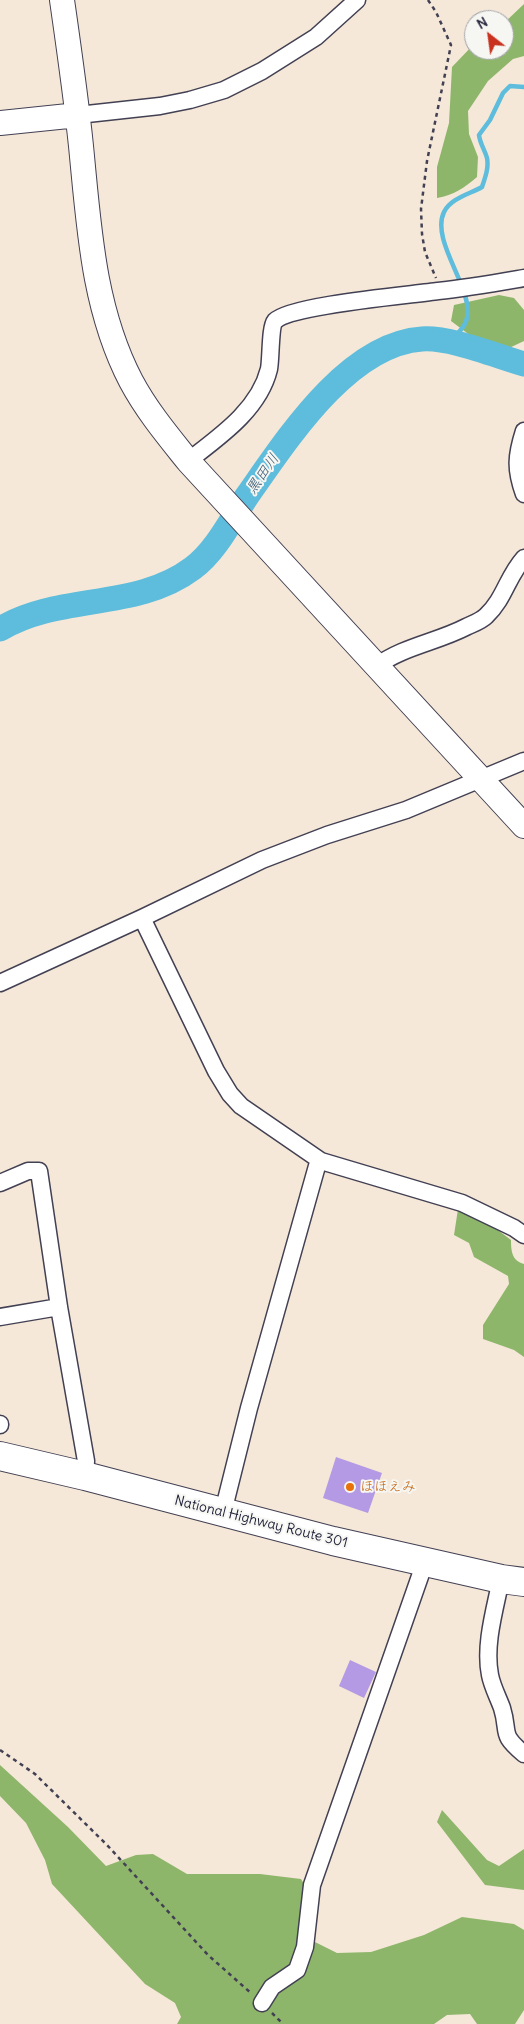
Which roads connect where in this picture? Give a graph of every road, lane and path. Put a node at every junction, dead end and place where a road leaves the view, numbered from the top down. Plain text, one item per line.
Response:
1 (62, 0) edge
2 (357, 0) edge
3 (428, 0) edge
4 (78, 115) junction
5 (0, 123) edge
6 (524, 278) edge
7 (443, 291) junction
8 (524, 430) edge
9 (188, 462) junction
10 (524, 494) edge
11 (524, 558) edge
12 (377, 666) junction
13 (524, 761) edge
14 (480, 778) junction
15 (524, 826) edge
16 (142, 918) junction
17 (0, 983) edge
18 (321, 1160) junction
19 (0, 1183) edge
20 (524, 1235) edge
21 (59, 1307) junction
22 (0, 1317) edge
23 (0, 1456) edge
24 (85, 1476) junction
25 (223, 1512) junction
26 (425, 1562) junction
27 (512, 1580) edge
28 (0, 1750) edge
29 (524, 1754) edge
30 (262, 2003) joint

1 - 4 street
2 - 4 street
3 - 7 path
4 - 5 street
4 - 9 street
6 - 7 street
7 - 9 street
8 - 10 street
9 - 12 street
11 - 12 street
12 - 14 street
13 - 14 street
14 - 15 street
14 - 16 street
16 - 17 street
16 - 18 street
18 - 20 street
18 - 25 street
19 - 21 street
21 - 22 street
21 - 24 street
23 - 24 highway, National Highway Route 301
24 - 25 highway, National Highway Route 301
25 - 26 highway, National Highway Route 301
26 - 27 highway, National Highway Route 301
26 - 30 street
27 - 29 street
28 - 30 path

